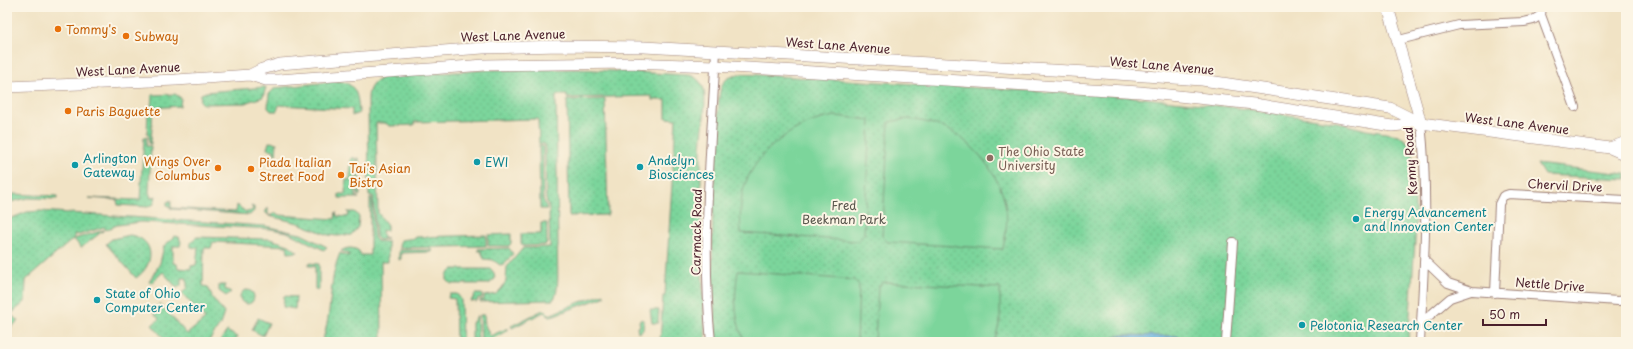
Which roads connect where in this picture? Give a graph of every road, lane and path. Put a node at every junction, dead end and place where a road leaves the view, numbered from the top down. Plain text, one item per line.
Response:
1 (1388, 7) edge
2 (1541, 11) edge
3 (1399, 40) junction
4 (716, 51) junction
5 (715, 66) junction
6 (250, 75) junction
7 (7, 87) edge
8 (1575, 107) dead end
9 (1421, 123) junction
10 (1626, 142) edge
11 (1610, 148) junction
12 (1626, 155) edge
13 (1626, 200) edge
14 (1233, 242) dead end
15 (1426, 261) junction
16 (1472, 291) junction
17 (1494, 293) junction
18 (1626, 300) edge
19 (1421, 323) junction
20 (711, 342) edge
21 (1226, 342) edge
22 (1420, 342) edge

1 - 3 main road, Kenny Road
2 - 3 street
2 - 8 street
3 - 9 main road, Kenny Road
4 - 5 street, Carmack Road
4 - 6 main road, West Lane Avenue
4 - 9 main road, West Lane Avenue
5 - 6 main road, West Lane Avenue
5 - 9 main road, West Lane Avenue
5 - 20 street, Carmack Road
6 - 7 main road, West Lane Avenue
9 - 11 main road, West Lane Avenue
9 - 15 street, Kenny Road
10 - 11 main road, West Lane Avenue
11 - 12 main road, West Lane Avenue
13 - 17 street, Chervil Drive
14 - 21 street
15 - 16 street, Nettle Drive
15 - 19 street, Kenny Road
16 - 17 street, Nettle Drive
16 - 19 street, Nettle Drive
17 - 18 street, Nettle Drive
19 - 22 street, Kenny Road

